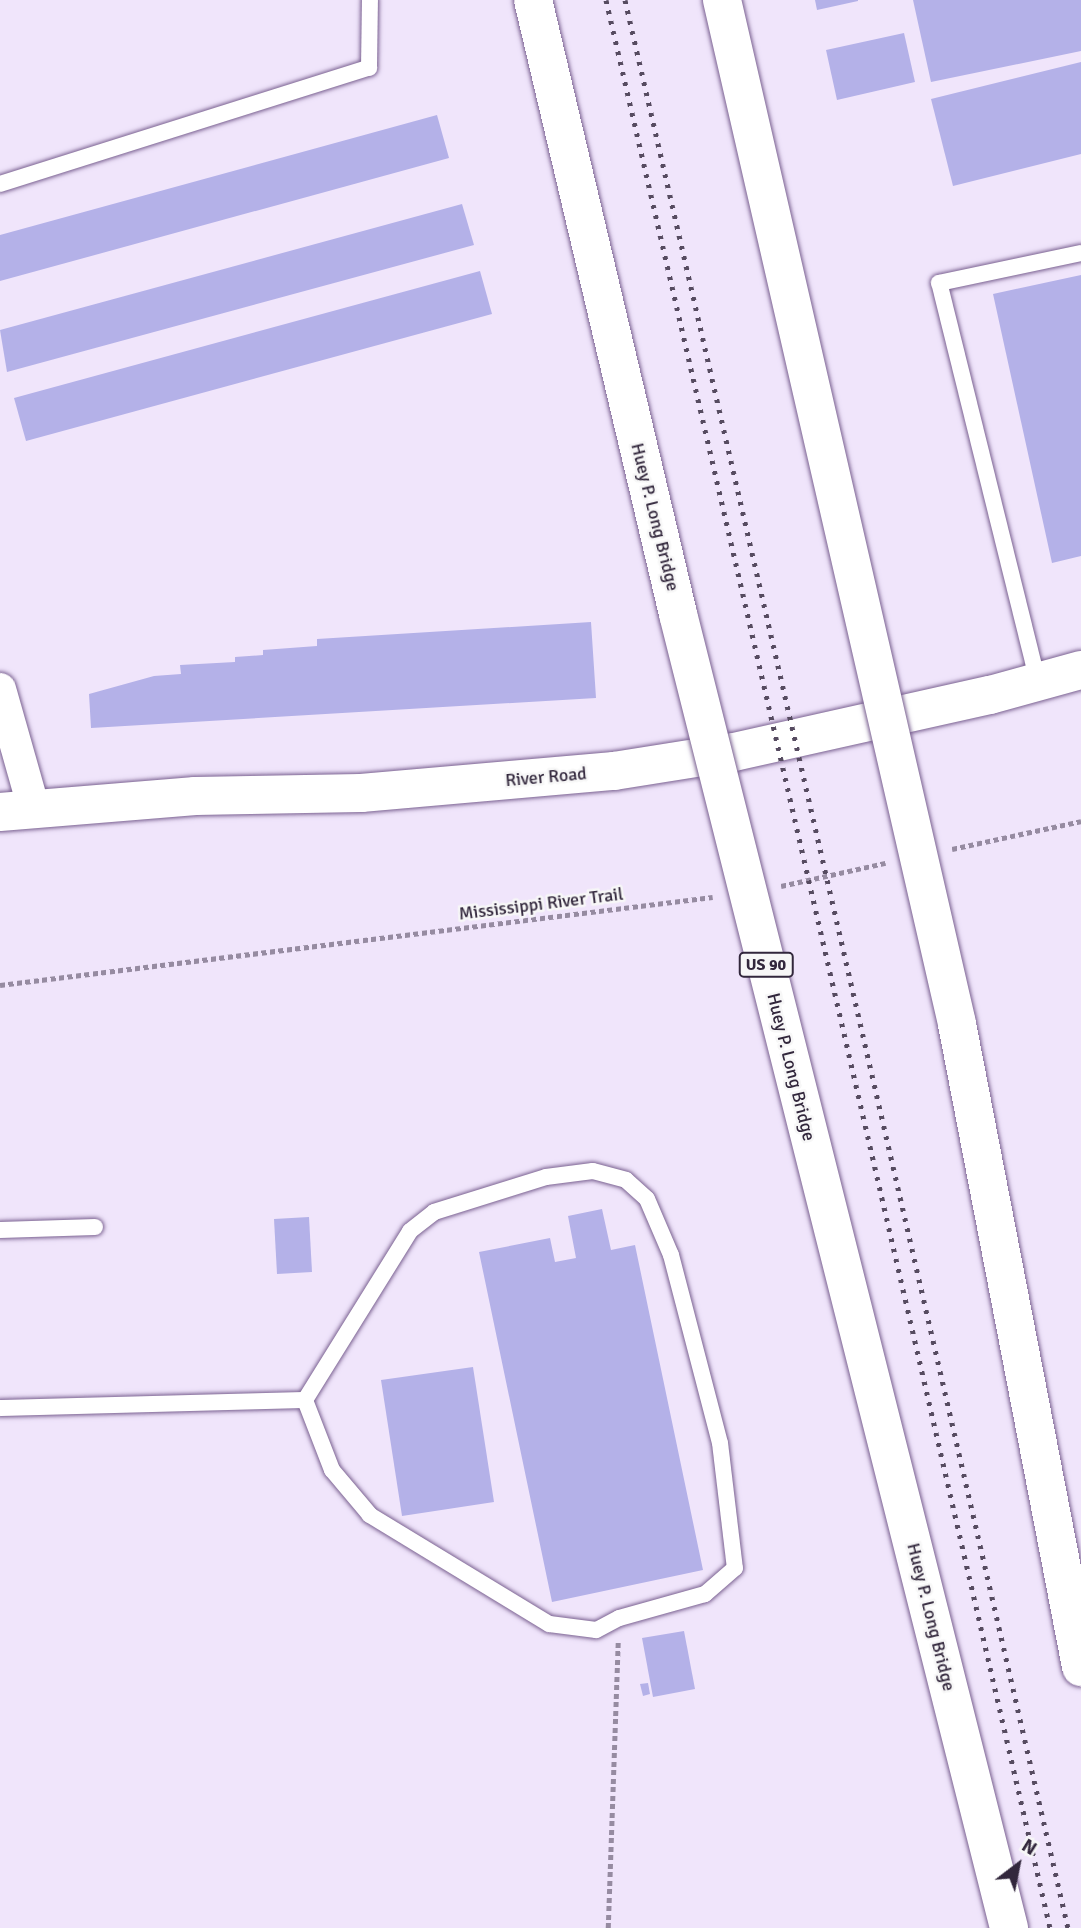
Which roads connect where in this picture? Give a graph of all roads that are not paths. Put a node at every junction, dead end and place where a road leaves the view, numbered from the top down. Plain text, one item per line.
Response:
1 (370, 0) edge
2 (533, 0) edge
3 (722, 0) edge
4 (0, 184) edge
5 (1081, 253) edge
6 (1081, 670) edge
7 (1038, 682) junction
8 (0, 689) edge
9 (17, 811) edge
10 (94, 1227) dead end
11 (0, 1230) edge
12 (305, 1400) junction
13 (0, 1408) edge
14 (1081, 1667) edge
15 (1009, 1928) edge

1 - 4 lane
2 - 15 main road, Huey P. Long Bridge / US 90, bridge
3 - 14 main road, bridge
5 - 7 lane
6 - 7 main road, River Road
7 - 9 main road, River Road
8 - 9 street
10 - 11 lane
12 - 12 lane
12 - 13 lane

